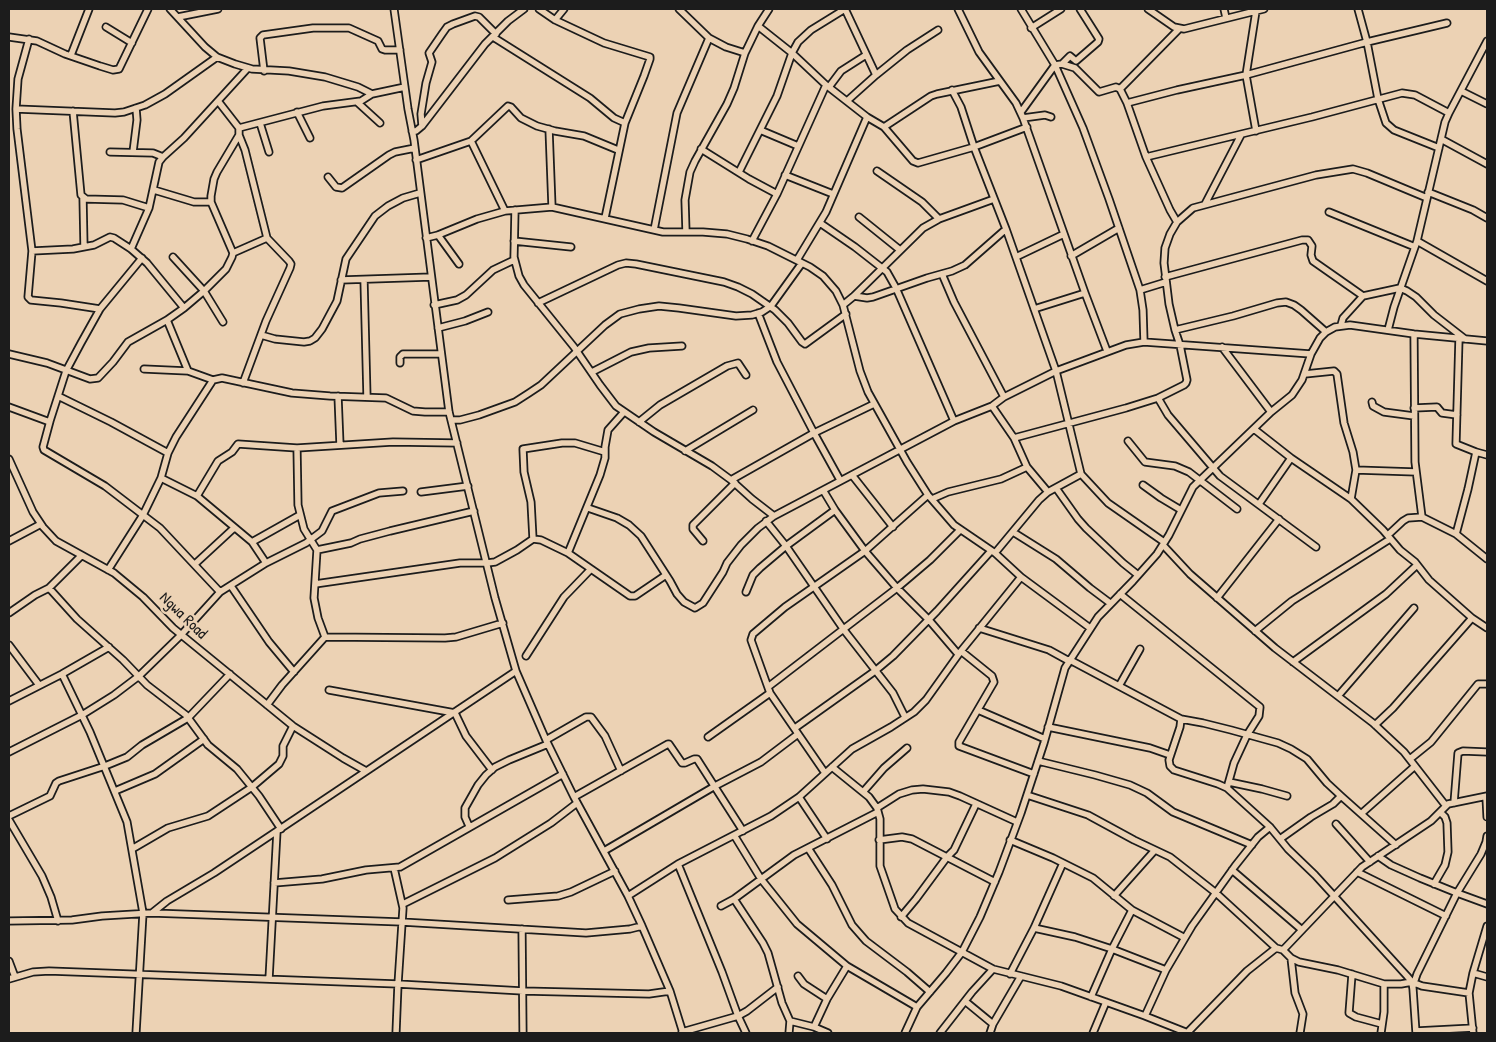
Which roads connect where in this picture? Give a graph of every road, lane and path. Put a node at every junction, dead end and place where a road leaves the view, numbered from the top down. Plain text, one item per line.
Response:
1 (90, 9) edge
2 (148, 9) edge
3 (170, 9) edge
4 (218, 9) edge
5 (394, 9) edge
6 (524, 9) edge
7 (539, 9) edge
8 (564, 9) edge
9 (680, 9) edge
10 (769, 9) edge
11 (845, 9) edge
12 (958, 9) edge
13 (1021, 9) edge
14 (1061, 9) edge
15 (1080, 9) edge
16 (1148, 9) edge
17 (1224, 9) edge
18 (1264, 9) edge
19 (1358, 9) edge
20 (1256, 11) junction
21 (178, 17) junction
22 (1226, 18) junction
23 (555, 20) junction
24 (1447, 23) dead end
25 (758, 26) junction
26 (106, 27) dead end
27 (1031, 28) junction
28 (1179, 29) junction
29 (938, 30) dead end
30 (494, 36) junction
31 (9, 37) edge
32 (709, 38) junction
33 (29, 39) junction
34 (1367, 42) junction
35 (132, 43) junction
36 (1487, 43) edge
37 (400, 50) junction
38 (744, 53) junction
39 (792, 53) junction
40 (71, 55) junction
41 (866, 55) junction
42 (217, 57) junction
43 (1059, 65) junction
44 (248, 68) junction
45 (264, 70) junction
46 (876, 75) junction
47 (1246, 75) junction
48 (1000, 81) junction
49 (828, 86) junction
50 (405, 87) junction
51 (1120, 89) junction
52 (952, 90) junction
53 (1461, 91) junction
54 (372, 94) junction
55 (1378, 99) junction
56 (218, 101) junction
57 (847, 101) junction
58 (357, 102) junction
59 (1127, 103) junction
60 (1487, 104) edge
61 (136, 108) junction
62 (16, 109) junction
63 (73, 110) junction
64 (297, 112) junction
65 (1449, 113) junction
66 (1022, 115) junction
67 (867, 117) junction
68 (1051, 117) dead end
69 (260, 123) junction
70 (380, 123) dead end
71 (625, 123) junction
72 (422, 126) junction
73 (884, 127) junction
74 (1027, 127) junction
75 (549, 130) junction
76 (760, 130) junction
77 (239, 131) junction
78 (412, 131) junction
79 (1256, 131) junction
80 (1241, 135) junction
81 (310, 138) dead end
82 (1440, 139) junction
83 (471, 141) junction
84 (798, 146) junction
85 (974, 147) junction
86 (414, 148) junction
87 (1439, 148) junction
88 (701, 149) junction
89 (618, 150) junction
90 (110, 152) dead end
91 (133, 152) junction
92 (269, 152) dead end
93 (163, 157) junction
94 (1146, 157) junction
95 (416, 160) junction
96 (1487, 164) edge
97 (876, 171) dead end
98 (739, 172) junction
99 (785, 175) junction
100 (328, 177) dead end
101 (154, 190) junction
102 (420, 193) junction
103 (777, 194) junction
104 (833, 194) junction
105 (1427, 195) junction
106 (83, 198) junction
107 (994, 199) junction
108 (212, 202) junction
109 (1206, 204) junction
110 (552, 207) junction
111 (149, 208) junction
112 (514, 210) junction
113 (504, 211) junction
114 (1329, 212) dead end
115 (859, 217) dead end
116 (605, 218) junction
117 (1487, 218) edge
118 (939, 219) junction
119 (1177, 222) junction
120 (820, 223) junction
121 (1119, 228) junction
122 (1006, 229) junction
123 (654, 230) junction
124 (686, 232) junction
125 (1064, 234) junction
126 (438, 235) junction
127 (267, 238) junction
128 (426, 238) junction
129 (514, 240) junction
130 (752, 241) junction
131 (1416, 244) junction
132 (84, 247) junction
133 (571, 247) dead end
134 (131, 249) junction
135 (900, 250) junction
136 (32, 251) junction
137 (233, 253) junction
138 (1072, 256) junction
139 (1016, 257) junction
140 (142, 258) junction
141 (173, 258) dead end
142 (514, 260) junction
143 (799, 262) junction
144 (459, 264) dead end
145 (882, 268) junction
146 (942, 274) junction
147 (431, 277) junction
148 (341, 280) junction
149 (364, 280) junction
150 (1165, 280) junction
151 (1487, 281) edge
152 (896, 288) junction
153 (1400, 288) junction
154 (1140, 290) junction
155 (204, 291) junction
156 (1085, 293) junction
157 (854, 296) junction
158 (1363, 296) junction
159 (538, 303) junction
160 (434, 305) junction
161 (843, 305) junction
162 (771, 306) junction
163 (184, 308) junction
164 (100, 309) junction
165 (1034, 309) junction
166 (488, 312) dead end
167 (758, 313) junction
168 (846, 314) junction
169 (167, 320) junction
170 (223, 322) dead end
171 (1342, 325) junction
172 (438, 328) junction
173 (1175, 330) junction
174 (1388, 330) junction
175 (1326, 332) junction
176 (1414, 334) junction
177 (261, 335) junction
178 (1462, 339) junction
179 (1487, 341) edge
180 (1144, 342) junction
181 (1180, 345) junction
182 (682, 346) dead end
183 (1222, 348) junction
184 (1107, 351) junction
185 (577, 352) junction
186 (9, 354) edge
187 (441, 354) junction
188 (1311, 354) junction
189 (400, 363) dead end
190 (144, 369) dead end
191 (66, 371) junction
192 (1056, 371) junction
193 (188, 372) junction
194 (592, 372) junction
195 (1305, 374) junction
196 (746, 375) dead end
197 (213, 380) junction
198 (243, 382) junction
199 (58, 396) junction
200 (338, 396) junction
201 (367, 397) junction
202 (1004, 397) junction
203 (1158, 398) junction
204 (1372, 402) dead end
205 (874, 404) junction
206 (992, 406) junction
207 (9, 407) edge
208 (1414, 408) junction
209 (753, 410) dead end
210 (449, 412) junction
211 (624, 412) junction
212 (1271, 412) junction
213 (1457, 415) junction
214 (1414, 416) junction
215 (451, 420) junction
216 (50, 421) junction
217 (954, 421) junction
218 (639, 422) junction
219 (1068, 423) junction
220 (1254, 429) junction
221 (814, 433) junction
222 (1014, 438) junction
223 (1128, 441) dead end
224 (457, 442) junction
225 (340, 445) junction
226 (297, 448) junction
227 (900, 450) junction
228 (686, 451) junction
229 (605, 452) junction
230 (1476, 452) junction
231 (168, 453) junction
232 (1487, 455) edge
233 (1291, 458) junction
234 (9, 459) edge
235 (1027, 467) junction
236 (1213, 468) junction
237 (1356, 470) junction
238 (1416, 472) junction
239 (1081, 474) junction
240 (852, 475) junction
241 (161, 478) junction
242 (840, 480) junction
243 (1200, 481) junction
244 (733, 482) junction
245 (1143, 485) dead end
246 (468, 486) junction
247 (1056, 488) junction
248 (823, 490) junction
249 (403, 491) dead end
250 (421, 492) dead end
251 (1048, 492) junction
252 (197, 496) junction
253 (930, 497) junction
254 (1351, 499) junction
255 (1259, 504) junction
256 (588, 508) junction
257 (1237, 509) dead end
258 (835, 510) junction
259 (1181, 510) junction
260 (474, 511) junction
261 (144, 515) junction
262 (300, 515) junction
263 (774, 516) junction
264 (1422, 517) junction
265 (1279, 519) junction
266 (766, 521) junction
267 (41, 524) junction
268 (893, 526) junction
269 (234, 528) junction
270 (960, 530) junction
271 (1013, 532) junction
272 (1456, 534) junction
273 (1389, 537) junction
274 (533, 538) junction
275 (309, 540) junction
276 (9, 541) edge
277 (703, 541) dead end
278 (252, 542) junction
279 (1164, 544) junction
280 (786, 546) junction
281 (1316, 547) dead end
282 (317, 550) junction
283 (866, 551) junction
284 (993, 552) junction
285 (568, 553) junction
286 (81, 556) junction
287 (1487, 559) edge
288 (266, 563) junction
289 (195, 564) junction
290 (487, 564) junction
291 (1417, 565) junction
292 (591, 569) junction
293 (108, 570) junction
294 (666, 575) junction
295 (1138, 575) junction
296 (1021, 577) junction
297 (314, 584) junction
298 (230, 586) junction
299 (813, 587) junction
300 (49, 588) junction
301 (898, 588) junction
302 (220, 592) junction
303 (746, 592) dead end
304 (1120, 594) junction
305 (1217, 598) junction
306 (1110, 603) junction
307 (1414, 608) dead end
308 (9, 613) edge
309 (1472, 618) junction
310 (928, 620) junction
311 (503, 623) junction
312 (979, 628) junction
313 (1090, 628) junction
314 (1487, 628) edge
315 (844, 630) junction
316 (1255, 631) junction
317 (181, 635) junction
318 (325, 637) junction
319 (9, 645) edge
320 (109, 647) junction
321 (1140, 649) dead end
322 (960, 652) junction
323 (526, 656) dead end
324 (1069, 661) junction
325 (1293, 662) junction
326 (516, 671) junction
327 (876, 671) junction
328 (294, 672) junction
329 (62, 674) junction
330 (230, 674) junction
331 (139, 676) junction
332 (1487, 684) edge
333 (39, 685) junction
334 (1119, 686) junction
335 (768, 687) junction
336 (329, 690) dead end
337 (770, 694) junction
338 (1338, 696) junction
339 (9, 701) edge
340 (267, 704) junction
341 (978, 710) junction
342 (455, 713) junction
343 (82, 715) junction
344 (905, 717) junction
345 (188, 718) junction
346 (1180, 719) junction
347 (293, 726) junction
348 (1375, 726) junction
349 (1048, 727) junction
350 (795, 728) junction
351 (798, 734) junction
352 (1246, 735) junction
353 (708, 737) dead end
354 (204, 739) junction
355 (1045, 740) junction
356 (547, 742) junction
357 (908, 748) dead end
358 (9, 752) edge
359 (1487, 752) edge
360 (1170, 755) junction
361 (1410, 759) junction
362 (1038, 761) junction
363 (105, 766) junction
364 (832, 766) junction
365 (1415, 766) junction
366 (492, 770) junction
367 (366, 771) junction
368 (621, 771) junction
369 (824, 773) junction
370 (562, 774) junction
371 (1034, 774) junction
372 (1228, 785) junction
373 (715, 786) junction
374 (252, 787) junction
375 (116, 791) junction
376 (863, 792) junction
377 (1027, 795) junction
378 (574, 796) junction
379 (1287, 796) dead end
380 (1341, 796) junction
381 (1486, 796) edge
382 (799, 797) junction
383 (577, 803) junction
384 (1454, 803) junction
385 (976, 804) junction
386 (1446, 806) junction
387 (878, 810) junction
388 (1362, 813) junction
389 (1441, 813) junction
390 (1487, 817) edge
391 (9, 818) edge
392 (1017, 822) junction
393 (1336, 824) dead end
394 (469, 826) junction
395 (1270, 827) junction
396 (279, 830) junction
397 (743, 831) junction
398 (734, 835) junction
399 (1487, 836) edge
400 (827, 838) junction
401 (1280, 839) junction
402 (879, 840) junction
403 (1010, 840) junction
404 (1396, 845) junction
405 (1252, 846) junction
406 (808, 848) junction
407 (132, 849) junction
408 (1155, 850) junction
409 (604, 851) junction
410 (1378, 856) junction
411 (947, 857) junction
412 (1370, 862) junction
413 (1062, 863) junction
414 (678, 864) junction
415 (394, 868) junction
416 (1232, 870) junction
417 (615, 871) junction
418 (1357, 872) junction
419 (761, 879) junction
420 (995, 882) junction
421 (274, 883) junction
422 (1434, 884) junction
423 (1216, 893) junction
424 (1457, 894) junction
425 (628, 896) junction
426 (1114, 896) junction
427 (1333, 896) junction
428 (734, 899) junction
429 (508, 900) dead end
430 (403, 904) junction
431 (1487, 904) edge
432 (721, 906) dead end
433 (1132, 910) junction
434 (142, 913) junction
435 (152, 913) junction
436 (1446, 916) junction
437 (273, 917) junction
438 (901, 917) junction
439 (58, 921) junction
440 (9, 922) edge
441 (402, 922) junction
442 (642, 926) junction
443 (1487, 926) edge
444 (1034, 928) junction
445 (522, 929) junction
446 (1302, 930) junction
447 (1185, 938) junction
448 (1276, 948) junction
449 (1112, 949) junction
450 (1283, 950) junction
451 (962, 952) junction
452 (1291, 958) junction
453 (9, 961) edge
454 (847, 966) junction
455 (993, 969) junction
456 (1166, 970) junction
457 (1472, 973) junction
458 (140, 974) junction
459 (1010, 974) junction
460 (1352, 974) junction
461 (798, 976) dead end
462 (1021, 976) junction
463 (1487, 977) edge
464 (12, 978) edge
465 (269, 979) junction
466 (1413, 982) junction
467 (398, 984) junction
468 (1384, 984) junction
469 (778, 987) junction
470 (523, 991) junction
471 (670, 991) junction
472 (930, 992) junction
473 (1469, 993) junction
474 (1091, 997) junction
475 (827, 999) junction
476 (965, 1002) junction
477 (1106, 1002) junction
478 (917, 1008) junction
479 (738, 1016) junction
480 (1145, 1016) junction
481 (790, 1021) junction
482 (993, 1024) junction
483 (1382, 1024) junction
484 (814, 1027) junction
485 (1473, 1031) edge
486 (1179, 1032) edge
487 (1416, 1032) edge
488 (136, 1033) edge
489 (396, 1033) edge
490 (523, 1033) edge
491 (683, 1033) edge
492 (746, 1033) edge
493 (790, 1033) edge
494 (827, 1033) edge
495 (905, 1033) edge
496 (940, 1033) edge
497 (990, 1033) edge
498 (1093, 1033) edge
499 (1188, 1033) edge
500 (1300, 1033) edge
501 (1381, 1033) edge

1 - 40 street
2 - 35 street
3 - 21 street
4 - 21 street
5 - 37 street
6 - 30 street
7 - 23 street
8 - 23 street
9 - 32 street
10 - 25 street
11 - 39 street
11 - 41 street
12 - 48 street
13 - 27 street
14 - 27 street
15 - 43 street
16 - 28 street
17 - 22 street
18 - 20 street
19 - 34 street
20 - 22 street
20 - 47 street
21 - 42 street
22 - 28 street
23 - 71 street
24 - 34 street
25 - 38 street
25 - 39 street
26 - 35 street
27 - 43 street
28 - 51 street
29 - 46 street
30 - 71 street
30 - 72 street
30 - 72 street
31 - 33 street
32 - 38 street
32 - 123 street
33 - 40 street
33 - 62 street
34 - 47 street
34 - 55 street
35 - 40 street
36 - 53 street
37 - 45 street
37 - 50 street
38 - 88 street
39 - 49 street
39 - 76 street
41 - 46 street
41 - 49 street
42 - 44 street
42 - 61 street
43 - 51 street
43 - 66 street
43 - 121 street
44 - 45 street
44 - 56 street
45 - 54 street
46 - 57 street
47 - 59 street
47 - 79 street
48 - 52 street
48 - 66 street
49 - 57 street
49 - 84 street
50 - 54 street
50 - 78 street
51 - 59 street
52 - 73 street
52 - 85 street
53 - 60 street
53 - 65 street
54 - 58 street
55 - 65 street
55 - 79 street
55 - 87 street
56 - 77 street
56 - 93 street
57 - 67 street
58 - 64 street
58 - 70 street
59 - 94 street
61 - 63 street
61 - 91 street
62 - 63 street
62 - 136 street
63 - 106 street
64 - 69 street
64 - 81 street
65 - 82 street
66 - 68 street
66 - 74 street
67 - 73 street
67 - 104 street
69 - 77 street
69 - 92 street
71 - 89 street
72 - 78 street
73 - 85 street
74 - 85 street
74 - 125 street
75 - 83 street
75 - 89 street
75 - 110 street
76 - 84 street
76 - 98 street
77 - 108 street
77 - 127 street
78 - 86 street
79 - 80 street
80 - 94 street
80 - 109 street
82 - 87 street
82 - 96 street
83 - 95 street
83 - 113 street
84 - 99 street
85 - 107 street
86 - 95 street
86 - 100 street
87 - 105 street
88 - 98 street
88 - 124 street
89 - 116 street
90 - 91 street
91 - 93 street
93 - 101 street
94 - 119 street
95 - 102 street
97 - 118 street
98 - 103 street
99 - 103 street
99 - 104 street
101 - 108 street
101 - 111 street
102 - 128 street
102 - 148 street
103 - 130 street
104 - 120 street
105 - 109 street
105 - 117 street
105 - 131 street
106 - 111 street
106 - 132 street
107 - 118 street
107 - 122 street
108 - 137 street
109 - 119 street
110 - 112 street
110 - 116 street
111 - 134 street
112 - 113 street
112 - 129 street
113 - 126 street
114 - 131 street
115 - 135 street
116 - 123 street
118 - 135 street
119 - 150 street
120 - 143 street
120 - 145 street
121 - 138 street
121 - 154 street
122 - 139 street
122 - 146 street
123 - 124 street
124 - 130 street
125 - 138 street
125 - 139 street
126 - 128 street
126 - 144 street
127 - 137 street
127 - 177 street
128 - 147 street
129 - 133 street
129 - 142 street
130 - 143 street
131 - 151 street
131 - 153 street
132 - 134 street
132 - 136 street
134 - 140 street
135 - 145 street
136 - 164 street
137 - 155 street
138 - 156 street
139 - 165 street
140 - 163 street
140 - 164 street
141 - 155 street
142 - 159 street
142 - 160 street
143 - 161 street
143 - 162 street
145 - 152 street
145 - 157 street
146 - 152 street
146 - 202 street
147 - 149 street
147 - 160 street
148 - 149 street
148 - 177 street
149 - 201 street
150 - 154 street
150 - 158 street
150 - 173 street
152 - 157 street
152 - 217 street
153 - 158 street
153 - 174 street
153 - 178 street
154 - 180 street
155 - 163 street
155 - 170 street
156 - 165 street
156 - 184 street
157 - 161 street
158 - 171 street
159 - 162 street
159 - 185 street
160 - 172 street
161 - 168 street
162 - 167 street
162 - 168 street
163 - 169 street
164 - 191 street
165 - 192 street
166 - 172 street
167 - 185 street
167 - 221 street
168 - 205 street
169 - 191 street
169 - 193 street
171 - 174 street
171 - 175 street
172 - 187 street
173 - 175 street
173 - 181 street
174 - 176 street
175 - 188 street
176 - 178 street
176 - 208 street
177 - 198 street
178 - 179 street
178 - 213 street
180 - 181 street
180 - 184 street
181 - 183 street
181 - 203 street
182 - 194 street
183 - 188 street
183 - 212 street
184 - 192 street
185 - 194 street
185 - 215 street
186 - 191 street
187 - 189 street
187 - 210 street
188 - 195 street
190 - 193 street
191 - 199 street
192 - 202 street
192 - 219 street
193 - 197 street
194 - 211 street
195 - 212 street
195 - 237 street
196 - 218 street
197 - 198 street
197 - 231 street
198 - 200 street
199 - 216 street
199 - 231 street
200 - 201 street
200 - 225 street
201 - 210 street
202 - 206 street
203 - 219 street
203 - 236 street
204 - 214 street
205 - 221 street
205 - 227 street
206 - 217 street
206 - 222 street
207 - 216 street
208 - 213 street
208 - 214 street
209 - 228 street
210 - 215 street
211 - 218 street
211 - 229 street
212 - 220 street
213 - 230 street
214 - 238 street
215 - 224 street
216 - 261 street
217 - 227 street
218 - 228 street
219 - 222 street
219 - 239 street
220 - 233 street
220 - 236 street
221 - 242 street
221 - 244 street
222 - 235 street
223 - 243 street
224 - 225 street
224 - 246 street
225 - 226 street
226 - 252 street
226 - 262 street
227 - 240 street
227 - 253 street
228 - 244 street
229 - 256 street
229 - 274 street
230 - 232 street
230 - 272 street
231 - 241 street
233 - 254 street
233 - 255 street
234 - 267 street, Ngwa Road
235 - 251 street
235 - 253 street
236 - 243 street
236 - 255 street
237 - 238 street
237 - 254 street
238 - 264 street
239 - 247 street
239 - 279 street
240 - 242 street
240 - 268 street
241 - 252 street
241 - 261 street
242 - 248 street
243 - 257 street
243 - 259 street
244 - 263 street
244 - 277 street
245 - 259 street
246 - 250 street
246 - 260 street
247 - 251 street
247 - 295 street
248 - 258 street
248 - 263 street
249 - 275 street
251 - 271 street
252 - 269 street
253 - 268 street
253 - 270 street
254 - 273 street
255 - 265 street
256 - 285 street
256 - 294 street
258 - 280 street
258 - 283 street
259 - 279 street
260 - 282 street
260 - 290 street
261 - 289 street
261 - 293 street
262 - 275 street
262 - 278 street
263 - 266 street
264 - 272 street
264 - 273 street
265 - 281 street
265 - 305 street
266 - 280 street
266 - 294 street
267 - 276 street
267 - 286 street, Ngwa Road
268 - 283 street
269 - 278 street
269 - 289 street
270 - 284 street
270 - 301 street
271 - 284 street
271 - 306 street
272 - 287 street
273 - 291 street
273 - 316 street
274 - 285 street
274 - 290 street
275 - 282 street
275 - 288 street
278 - 288 street
279 - 295 street
279 - 305 street
280 - 299 street
280 - 303 street
282 - 297 street
283 - 299 street
283 - 301 street
284 - 296 street
284 - 310 street
285 - 292 street
286 - 293 street, Ngwa Road
286 - 300 street
288 - 298 street
289 - 302 street
290 - 297 street
290 - 311 street
291 - 309 street
291 - 325 street
292 - 294 street
292 - 323 street
293 - 317 street, Ngwa Road
295 - 304 street
296 - 312 street
296 - 313 street
297 - 318 street
298 - 302 street
298 - 328 street
299 - 315 street
299 - 335 street
300 - 308 street
300 - 320 street
301 - 310 street
301 - 315 street
302 - 317 street
304 - 306 street
304 - 352 street
305 - 316 street
306 - 313 street
307 - 338 street
309 - 314 street
309 - 348 street
310 - 322 street
310 - 327 street
311 - 318 street
311 - 326 street
312 - 322 street
312 - 324 street
313 - 324 street
315 - 327 street
315 - 335 street
316 - 325 street
317 - 330 street, Ngwa Road
317 - 331 street
318 - 328 street
319 - 333 street
320 - 329 street
320 - 331 street
321 - 334 street
322 - 341 street
322 - 344 street
324 - 334 street
324 - 349 street
325 - 338 street
326 - 342 street
326 - 356 street
327 - 344 street
327 - 350 street
328 - 340 street
329 - 333 street
329 - 343 street
330 - 340 street, Ngwa Road
330 - 345 street
331 - 343 street
331 - 345 street
332 - 361 street
333 - 339 street
334 - 346 street
335 - 337 street
336 - 342 street
337 - 350 street
337 - 353 street
338 - 348 street
340 - 347 street, Ngwa Road
341 - 355 street
341 - 371 street
342 - 366 street
342 - 367 street
343 - 358 street
343 - 363 street
344 - 364 street
345 - 354 street
345 - 363 street
346 - 352 street
346 - 360 street
347 - 367 street, Ngwa Road
347 - 374 street
348 - 361 street
349 - 355 street
349 - 360 street
350 - 351 street
351 - 369 street
351 - 373 street
352 - 372 street
352 - 380 street
354 - 374 street
354 - 375 street
355 - 362 street
356 - 366 street
356 - 368 street
356 - 370 street
357 - 376 street
359 - 384 street
360 - 372 street
361 - 365 street
362 - 371 street
362 - 405 street
363 - 375 street
363 - 391 street
364 - 369 street
364 - 376 street
365 - 386 street
365 - 388 street
366 - 394 street
367 - 396 street
368 - 373 street
368 - 378 street
369 - 382 street
370 - 378 street
370 - 394 street
371 - 377 street
372 - 379 street
372 - 395 street
373 - 397 street
373 - 409 street
374 - 396 street
374 - 407 street
375 - 407 street
376 - 387 street
377 - 392 street
377 - 408 street
378 - 383 street
380 - 388 street
380 - 401 street
381 - 384 street
381 - 390 street
382 - 397 street
382 - 400 street
383 - 409 street
383 - 430 street
384 - 386 street
385 - 387 street
385 - 392 street
385 - 411 street
386 - 389 street
387 - 400 street
387 - 402 street
388 - 404 street
389 - 404 street
389 - 422 street
391 - 439 street
392 - 403 street
393 - 412 street
394 - 415 street
395 - 401 street
395 - 405 street
396 - 421 street
396 - 435 street
397 - 398 street
398 - 414 street
398 - 419 street
399 - 424 street
400 - 406 street
401 - 427 street
402 - 411 street
402 - 438 street
403 - 413 street
403 - 420 street
404 - 410 street
405 - 416 street
406 - 419 street
406 - 472 street
407 - 434 street
408 - 423 street
408 - 426 street
409 - 417 street
410 - 412 street
410 - 422 street
411 - 420 street
411 - 438 street
412 - 418 street
413 - 426 street
413 - 444 street
414 - 425 street
414 - 479 street
415 - 421 street
415 - 430 street
416 - 423 street
416 - 446 street
417 - 425 street
417 - 429 street
418 - 427 street
418 - 436 street
419 - 428 street
419 - 454 street
420 - 451 street
421 - 437 street
422 - 424 street
423 - 447 street
423 - 448 street
424 - 431 street
424 - 436 street
425 - 442 street
426 - 433 street
427 - 446 street
427 - 466 street
428 - 432 street
428 - 469 street
430 - 441 street
433 - 447 street
433 - 449 street
434 - 435 street
434 - 439 street
434 - 458 street
435 - 437 street
436 - 466 street
437 - 441 street
437 - 465 street
438 - 451 street
439 - 440 street
441 - 445 street
441 - 467 street
442 - 445 street
442 - 471 street
443 - 457 street
444 - 449 street
444 - 459 street
445 - 470 street
446 - 450 street
447 - 456 street
448 - 450 street
448 - 499 street
449 - 456 street
449 - 474 street
450 - 452 street
451 - 455 street
451 - 472 street
452 - 460 street
452 - 500 street
453 - 464 street
454 - 475 street
454 - 478 street
455 - 459 street
455 - 476 street
456 - 480 street
457 - 463 street
457 - 473 street
458 - 464 street
458 - 465 street
458 - 488 street
459 - 462 street
460 - 468 street
460 - 483 street
461 - 475 street
462 - 474 street
462 - 482 street
465 - 467 street
466 - 468 street
466 - 473 street
466 - 487 street
467 - 470 street
467 - 489 street
468 - 483 street
469 - 479 street
469 - 481 street
470 - 471 street
470 - 490 street
471 - 491 street
472 - 478 street
473 - 485 street
474 - 477 street
475 - 484 street
476 - 482 street
476 - 496 street
477 - 480 street
477 - 498 street
478 - 495 street
479 - 491 street
479 - 492 street
480 - 486 street
481 - 484 street
481 - 493 street
482 - 497 street
483 - 501 street
484 - 494 street
485 - 487 street
486 - 499 street

